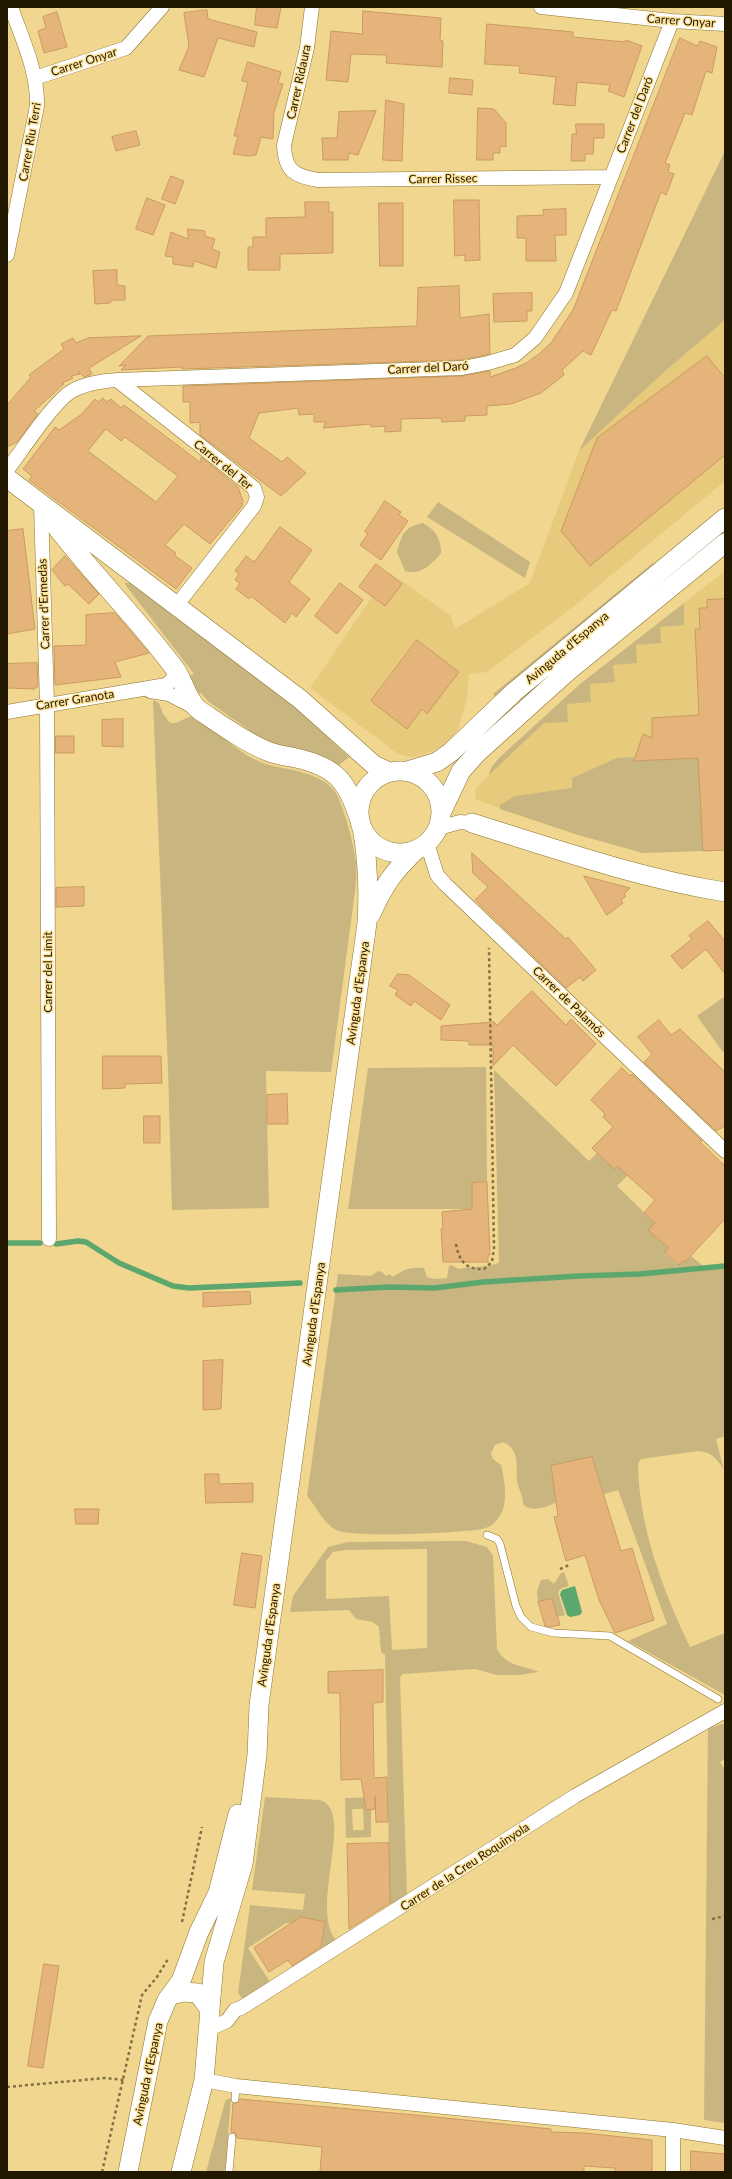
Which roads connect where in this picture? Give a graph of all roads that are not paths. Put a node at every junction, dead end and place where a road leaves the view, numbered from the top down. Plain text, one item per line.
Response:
1 (11, 7) edge
2 (162, 7) edge
3 (312, 7) edge
4 (541, 7) edge
5 (672, 21) junction
6 (725, 24) edge
7 (35, 78) junction
8 (285, 157) joint
9 (611, 177) junction
10 (7, 255) edge
11 (117, 380) junction
12 (7, 470) edge
13 (7, 478) edge
14 (41, 505) junction
15 (725, 518) edge
16 (725, 542) edge
17 (177, 605) junction
18 (175, 669) junction
19 (144, 690) junction
20 (47, 704) junction
21 (198, 709) junction
22 (7, 712) edge
23 (390, 769) junction
24 (440, 819) junction
25 (361, 823) junction
26 (472, 823) joint
27 (422, 847) junction
28 (725, 892) edge
29 (367, 923) junction
30 (722, 1144) edge
31 (49, 1239) dead end
32 (487, 1535) dead end
33 (718, 1699) dead end
34 (260, 1705) junction
35 (725, 1711) edge
36 (171, 1995) junction
37 (210, 2010) junction
38 (209, 2029) junction
39 (204, 2080) junction
40 (673, 2130) junction
41 (232, 2137) dead end
42 (725, 2138) edge
43 (128, 2172) edge
44 (181, 2172) edge
45 (229, 2172) edge
46 (673, 2172) edge

1 - 7 street, Carrer Riu Terri
2 - 7 street, Carrer Onyar
3 - 8 street, Carrer Ridaura
4 - 5 street, Carrer Onyar
5 - 6 street, Carrer Onyar
5 - 9 street, Carrer del Daró
7 - 10 street, Carrer Riu Terri
8 - 9 street, Carrer Rissec
9 - 11 street, Carrer del Daró
11 - 12 street, Carrer del Daró
11 - 17 street, Carrer del Ter
13 - 14 main road
14 - 17 main road
14 - 18 main road
14 - 20 street, Carrer d'Ermedàs
15 - 23 main road, Avinguda d'Espanya
16 - 24 main road, Avinguda d'Espanya
17 - 23 main road
18 - 19 street
18 - 21 main road
19 - 20 street, Carrer Granota
19 - 21 street
20 - 22 street, Carrer Granota
20 - 31 street, Carrer del Límit
21 - 25 main road
23 - 24 main road
23 - 25 main road
24 - 26 street
24 - 27 main road
25 - 27 main road
25 - 29 main road, Avinguda d'Espanya
26 - 28 main road
27 - 29 main road, Avinguda d'Espanya
27 - 30 street, Carrer de Palamós
29 - 34 main road, Avinguda d'Espanya
32 - 33 lane
34 - 36 main road, Avinguda d'Espanya
34 - 37 main road, Avinguda d'Espanya
35 - 38 street, Carrer de la Creu Roquinyola
36 - 37 main road
36 - 43 main road, Avinguda d'Espanya
37 - 38 main road, Avinguda d'Espanya
38 - 39 main road, Avinguda d'Espanya
39 - 40 street
39 - 44 main road, Avinguda d'Espanya
40 - 42 street
40 - 46 street
41 - 45 lane

